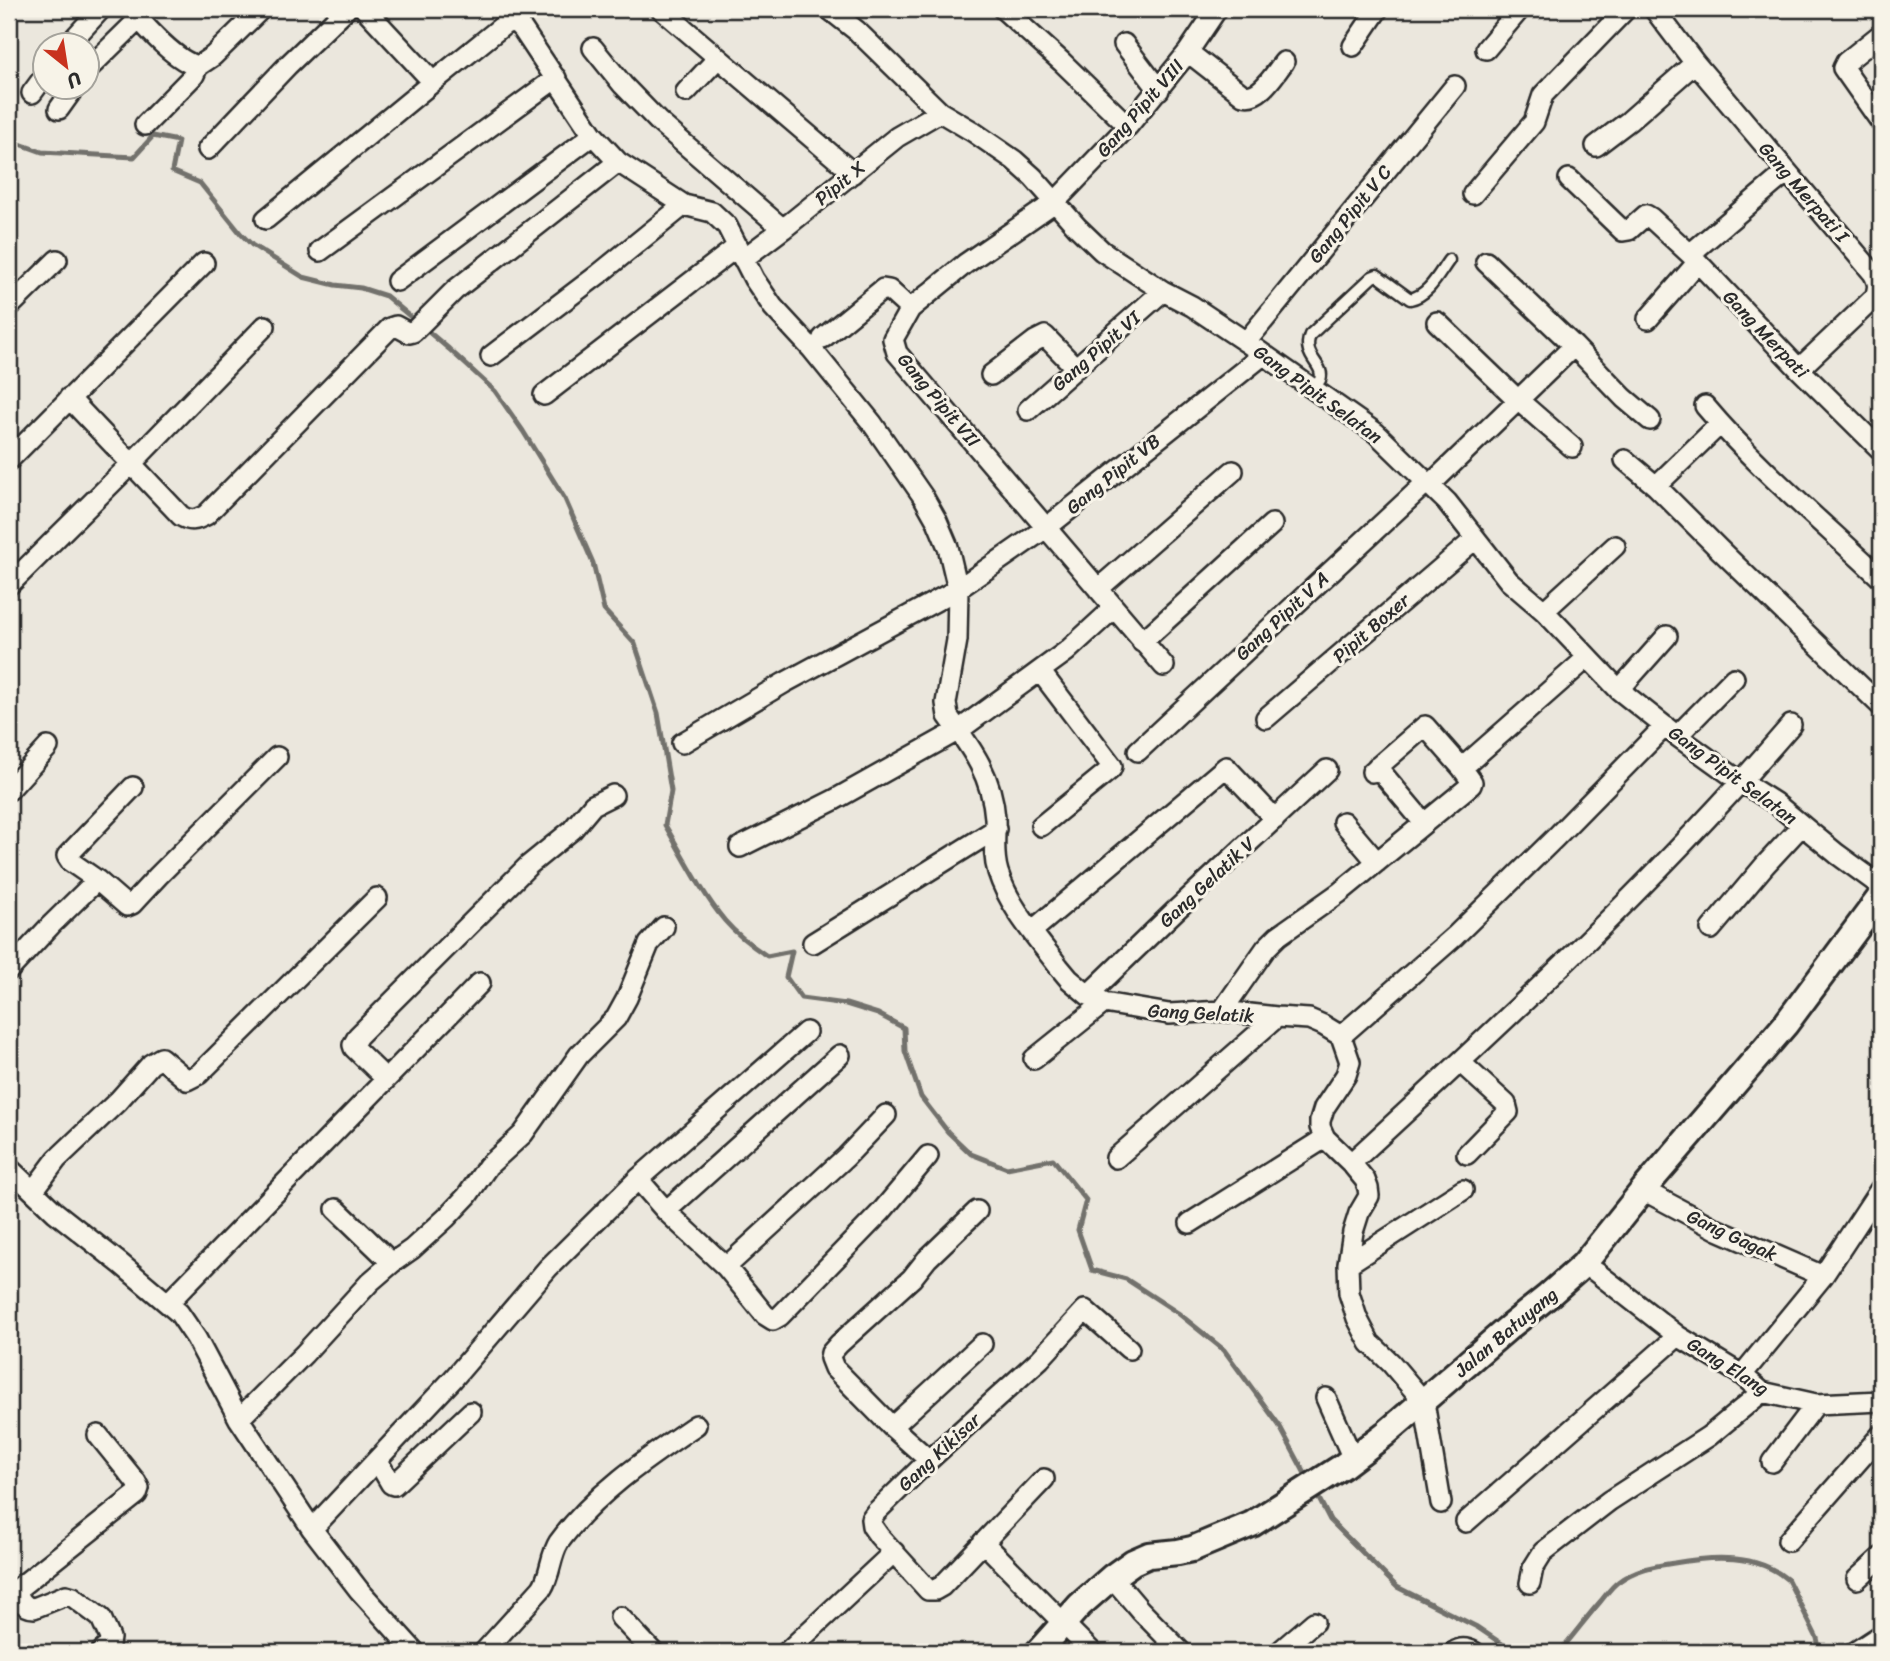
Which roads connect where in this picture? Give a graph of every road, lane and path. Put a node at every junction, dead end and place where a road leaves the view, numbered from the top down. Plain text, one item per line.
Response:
1 (102, 9) edge
2 (261, 9) edge
3 (346, 9) edge
4 (365, 9) edge
5 (661, 9) edge
6 (1003, 9) edge
7 (1217, 9) edge
8 (1378, 9) edge
9 (1520, 9) edge
10 (1626, 9) edge
11 (1654, 9) edge
12 (839, 12) edge
13 (134, 14) edge
14 (80, 32) edge
15 (1881, 34) edge
16 (1124, 44) dead end
17 (1353, 46) dead end
18 (593, 48) dead end
19 (1486, 50) dead end
20 (102, 52) edge
21 (1188, 52) junction
22 (718, 58) junction
23 (1284, 62) dead end
24 (1695, 63) junction
25 (198, 66) junction
26 (556, 78) junction
27 (433, 82) junction
28 (1455, 86) dead end
29 (1159, 90) junction
30 (687, 92) dead end
31 (64, 102) edge
32 (59, 109) dead end
33 (940, 111) junction
34 (1881, 122) edge
35 (145, 125) dead end
36 (1128, 127) junction
37 (593, 135) junction
38 (1596, 146) dead end
39 (208, 149) dead end
40 (618, 162) junction
41 (1787, 172) junction
42 (853, 173) junction
43 (1569, 179) dead end
44 (1473, 194) dead end
45 (1055, 202) junction
46 (684, 205) junction
47 (265, 219) dead end
48 (783, 229) junction
49 (320, 251) dead end
50 (741, 252) junction
51 (1693, 259) junction
52 (57, 260) dead end
53 (1449, 260) dead end
54 (1486, 262) dead end
55 (204, 263) dead end
56 (397, 281) dead end
57 (1163, 291) junction
58 (9, 307) edge
59 (910, 309) junction
60 (1648, 319) dead end
61 (1437, 322) dead end
62 (265, 326) dead end
63 (822, 338) dead end
64 (1246, 342) junction
65 (1574, 345) junction
66 (1263, 355) junction
67 (491, 356) dead end
68 (1076, 368) junction
69 (1799, 369) junction
70 (991, 375) dead end
71 (1312, 390) junction
72 (544, 395) dead end
73 (69, 398) junction
74 (1518, 400) junction
75 (1705, 407) dead end
76 (1028, 410) dead end
77 (1650, 420) dead end
78 (1720, 424) junction
79 (1572, 447) dead end
80 (1881, 450) edge
81 (9, 460) edge
82 (1625, 460) dead end
83 (131, 464) junction
84 (1233, 471) dead end
85 (1429, 483) junction
86 (1656, 486) junction
87 (1272, 524) dead end
88 (1046, 528) junction
89 (1475, 539) junction
90 (1615, 546) dead end
91 (1881, 578) edge
92 (9, 585) edge
93 (958, 589) junction
94 (1098, 589) junction
95 (1114, 608) junction
96 (1544, 611) junction
97 (1667, 636) dead end
98 (1142, 642) junction
99 (1587, 658) junction
100 (1164, 667) dead end
101 (1040, 671) junction
102 (1734, 678) dead end
103 (1619, 690) junction
104 (1881, 706) edge
105 (1266, 718) dead end
106 (1791, 725) dead end
107 (959, 730) junction
108 (1671, 731) junction
109 (682, 743) dead end
110 (48, 747) dead end
111 (1138, 751) dead end
112 (277, 757) dead end
113 (1462, 768) junction
114 (1327, 770) dead end
115 (1742, 782) junction
116 (133, 787) dead end
117 (9, 790) edge
118 (613, 795) dead end
119 (1275, 819) junction
120 (1343, 822) dead end
121 (1424, 822) junction
122 (1802, 825) junction
123 (1041, 826) dead end
124 (996, 829) junction
125 (740, 847) dead end
126 (1377, 862) junction
127 (97, 880) junction
128 (1881, 886) edge
129 (1881, 896) edge
130 (377, 898) dead end
131 (664, 928) dead end
132 (1712, 929) dead end
133 (1032, 931) junction
134 (813, 943) dead end
135 (9, 970) edge
136 (480, 983) dead end
137 (1096, 999) junction
138 (1222, 1011) junction
139 (1277, 1017) junction
140 (806, 1032) dead end
141 (1341, 1036) junction
142 (839, 1055) dead end
143 (1034, 1059) dead end
144 (1460, 1062) junction
145 (386, 1079) junction
146 (886, 1115) dead end
147 (1325, 1138) junction
148 (1467, 1154) dead end
149 (928, 1156) dead end
150 (1116, 1158) dead end
151 (1352, 1163) junction
152 (9, 1168) edge
153 (638, 1178) junction
154 (1881, 1188) edge
155 (1463, 1190) dead end
156 (1643, 1190) junction
157 (33, 1191) junction
158 (337, 1209) dead end
159 (666, 1211) junction
160 (977, 1211) dead end
161 (1190, 1223) dead end
162 (392, 1263) junction
163 (1348, 1264) junction
164 (726, 1267) junction
165 (1589, 1268) junction
166 (1823, 1276) junction
167 (168, 1303) junction
168 (1678, 1336) junction
169 (982, 1344) dead end
170 (1129, 1349) dead end
171 (1742, 1375) junction
172 (1762, 1392) junction
173 (1326, 1398) dead end
174 (1881, 1401) edge
175 (1424, 1402) junction
176 (1816, 1404) junction
177 (471, 1412) dead end
178 (239, 1419) junction
179 (696, 1424) dead end
180 (892, 1427) junction
181 (1881, 1434) edge
182 (98, 1435) dead end
183 (1353, 1459) junction
184 (377, 1460) junction
185 (929, 1460) junction
186 (1772, 1462) dead end
187 (1044, 1479) dead end
188 (1441, 1503) dead end
189 (1466, 1522) dead end
190 (312, 1529) junction
191 (1788, 1541) dead end
192 (983, 1542) junction
193 (894, 1552) junction
194 (1881, 1557) edge
195 (1112, 1577) junction
196 (1857, 1579) dead end
197 (1530, 1583) dead end
198 (620, 1617) dead end
199 (1314, 1622) dead end
200 (1063, 1624) junction
201 (1881, 1635) edge
202 (101, 1652) edge
203 (415, 1652) edge
204 (484, 1652) edge
205 (653, 1652) edge
206 (787, 1652) edge
207 (1038, 1652) edge
208 (1093, 1652) edge
209 (1181, 1652) edge
210 (1279, 1652) edge
211 (1454, 1652) edge
212 (1474, 1652) edge
213 (1855, 1652) edge

1 - 14 street
2 - 25 street
3 - 39 street
4 - 27 street
5 - 22 street
6 - 36 street
7 - 21 street, Gang Pipit VIII
8 - 17 street
9 - 19 street
10 - 44 street
11 - 24 street, Gang Merpati I
12 - 33 street, Gang Pipit Selatan
13 - 20 street
13 - 25 street
15 - 34 street
16 - 29 street
18 - 48 street
21 - 23 street
21 - 29 street, Gang Pipit VIII
22 - 30 street
22 - 42 street
24 - 38 street
24 - 41 street, Gang Merpati I
25 - 35 street
26 - 27 street
26 - 37 street
26 - 49 street
27 - 47 street
28 - 64 street, Gang Pipit V C
29 - 36 street, Gang Pipit VIII
31 - 32 street
33 - 42 street, Pipit X
33 - 45 street, Gang Pipit Selatan
36 - 45 street, Gang Pipit VIII
37 - 40 street
37 - 56 street
40 - 46 street
40 - 83 street
41 - 51 street
41 - 69 street, Gang Merpati I
42 - 48 street, Pipit X
43 - 51 street, Gang Merpati
45 - 57 street, Gang Pipit Selatan
45 - 59 street, Gang Pipit VII
46 - 50 street
46 - 67 street
48 - 50 street, Pipit X
50 - 72 street, Pipit X
50 - 93 street
51 - 60 street
51 - 69 street, Gang Merpati
52 - 58 street
53 - 71 lane
54 - 65 street
55 - 73 street
57 - 64 street, Gang Pipit Selatan
57 - 68 street, Gang Pipit VI
59 - 63 street
59 - 88 street, Gang Pipit VII
61 - 74 street
62 - 83 street
64 - 66 street, Gang Pipit Selatan
65 - 74 street, Gang Pipit V A
65 - 77 street
66 - 71 street, Gang Pipit Selatan
66 - 88 street, Gang Pipit VB
68 - 70 street
68 - 76 street, Gang Pipit VI
69 - 80 street, Gang Merpati
71 - 85 street, Gang Pipit Selatan
73 - 81 street
73 - 83 street
74 - 79 street
74 - 85 street, Gang Pipit V A
75 - 78 street
78 - 86 street
78 - 91 street
82 - 86 street
83 - 92 street
84 - 94 street
85 - 89 street, Gang Pipit Selatan
85 - 111 street, Gang Pipit V A
86 - 104 street
87 - 98 street
88 - 93 street, Gang Pipit VB
88 - 94 street, Gang Pipit VII
89 - 96 street, Gang Pipit Selatan
89 - 105 street, Pipit Boxer
90 - 96 street
93 - 107 street
93 - 109 street, Gang Pipit VB
94 - 95 street, Gang Pipit VII
95 - 98 street, Gang Pipit VII
95 - 101 street
96 - 99 street, Gang Pipit Selatan
97 - 103 street
98 - 100 street, Gang Pipit VII
99 - 103 street, Gang Pipit Selatan
99 - 113 street
101 - 107 street
101 - 123 street
102 - 108 street
103 - 108 street, Gang Pipit Selatan
106 - 115 street
107 - 124 street
107 - 125 street
108 - 115 street, Gang Pipit Selatan
108 - 141 street
110 - 117 street
112 - 127 street
113 - 121 street
113 - 121 street
114 - 119 street, Gang Gelatik V
115 - 122 street, Gang Pipit Selatan
115 - 144 street
116 - 127 street
118 - 145 street
119 - 133 street
119 - 137 street, Gang Gelatik V
120 - 126 street
121 - 126 street
122 - 128 street, Gang Pipit Selatan
122 - 132 street
124 - 133 street
124 - 134 street
126 - 138 street
127 - 135 street
129 - 156 street, Jalan Batuyang
130 - 157 street
131 - 162 street
133 - 137 street
136 - 145 street
137 - 138 street, Gang Gelatik
137 - 143 street, Gang Gelatik V
138 - 139 street, Gang Gelatik
139 - 141 street, Gang Gelatik
139 - 150 street
140 - 153 street
141 - 147 street
142 - 159 street
144 - 148 street
144 - 151 street
145 - 167 street
146 - 164 street
147 - 151 street
147 - 161 street
149 - 164 street
151 - 163 street
152 - 157 street
153 - 159 street
153 - 184 street
154 - 166 street
155 - 163 street
156 - 165 street, Jalan Batuyang
156 - 166 street, Gang Gagak
157 - 167 street
158 - 162 street
159 - 164 street
160 - 180 street
162 - 178 street
163 - 175 street
165 - 168 street, Gang Elang
165 - 175 street, Jalan Batuyang
166 - 171 street
167 - 178 street
168 - 171 street, Gang Elang
168 - 189 street
169 - 180 street
170 - 185 street, Gang Kikisar
171 - 172 street, Gang Elang
172 - 176 street, Gang Elang
172 - 197 street
173 - 183 street
174 - 176 street, Gang Elang
175 - 183 street, Jalan Batuyang
175 - 188 street
176 - 186 street
177 - 184 street
178 - 190 street
179 - 204 street
180 - 185 street
181 - 191 street
182 - 202 street
183 - 195 street, Jalan Batuyang
184 - 190 street
185 - 193 street, Gang Kikisar
187 - 192 street, Gang Kikisar
190 - 203 street
192 - 193 street, Gang Kikisar
192 - 200 street
193 - 206 street
194 - 196 street
195 - 200 street, Jalan Batuyang
195 - 209 street
198 - 205 street
199 - 210 street
200 - 207 street, Jalan Batuyang
200 - 208 street
201 - 213 street
211 - 212 street

